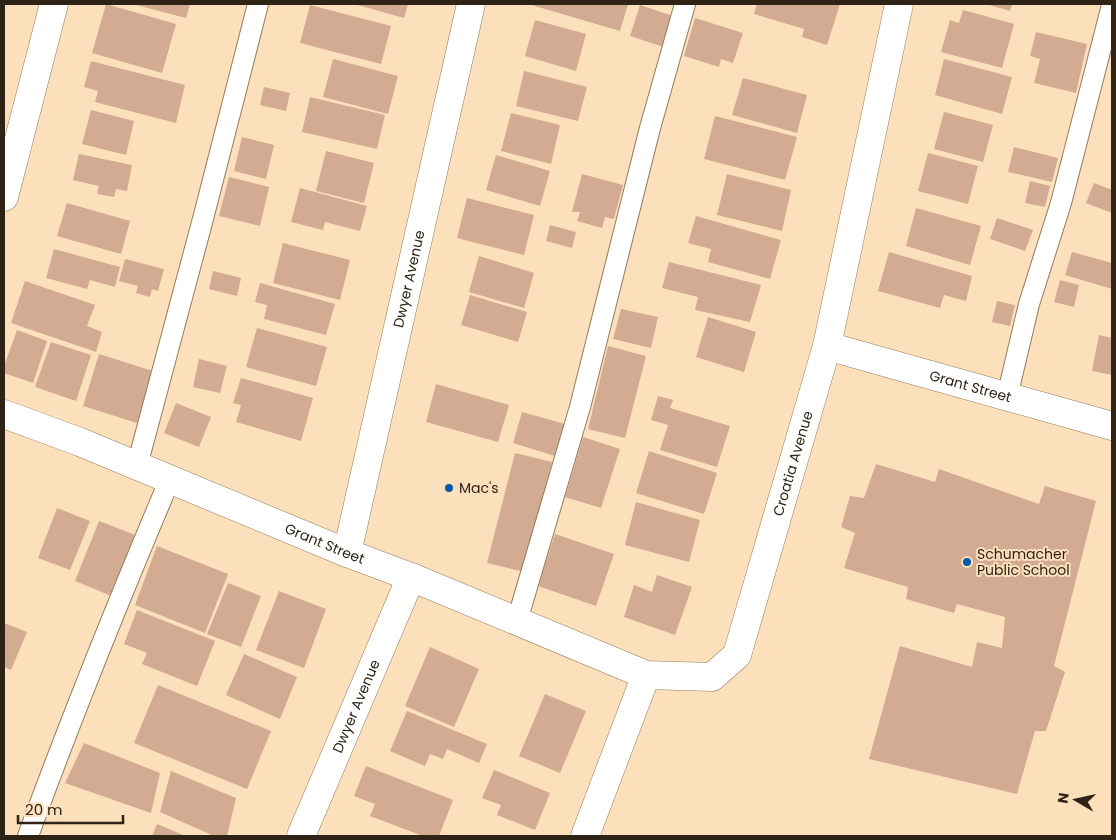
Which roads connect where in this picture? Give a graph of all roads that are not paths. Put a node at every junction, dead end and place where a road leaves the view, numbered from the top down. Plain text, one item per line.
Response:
1 (54, 4) edge
2 (258, 4) edge
3 (471, 4) edge
4 (685, 4) edge
5 (899, 4) edge
6 (1112, 6) edge
7 (4, 197) edge
8 (827, 346) junction
9 (1008, 397) junction
10 (4, 414) edge
11 (1112, 426) edge
12 (137, 466) junction
13 (170, 479) junction
14 (347, 552) junction
15 (411, 577) junction
16 (517, 621) junction
17 (646, 675) junction
18 (28, 836) edge
19 (301, 836) edge
20 (585, 836) edge

1 - 7 street
2 - 12 lane
3 - 14 street, Dwyer Avenue
4 - 16 lane
5 - 8 street, Croatia Avenue
6 - 9 lane
8 - 9 street, Grant Street
8 - 17 street, Croatia Avenue
9 - 11 street, Grant Street
10 - 12 street, Grant Street
12 - 13 street, Grant Street
13 - 14 street, Grant Street
13 - 18 lane
14 - 15 street, Grant Street
15 - 16 street, Grant Street
15 - 19 street, Dwyer Avenue
16 - 17 street, Grant Street
17 - 20 street

